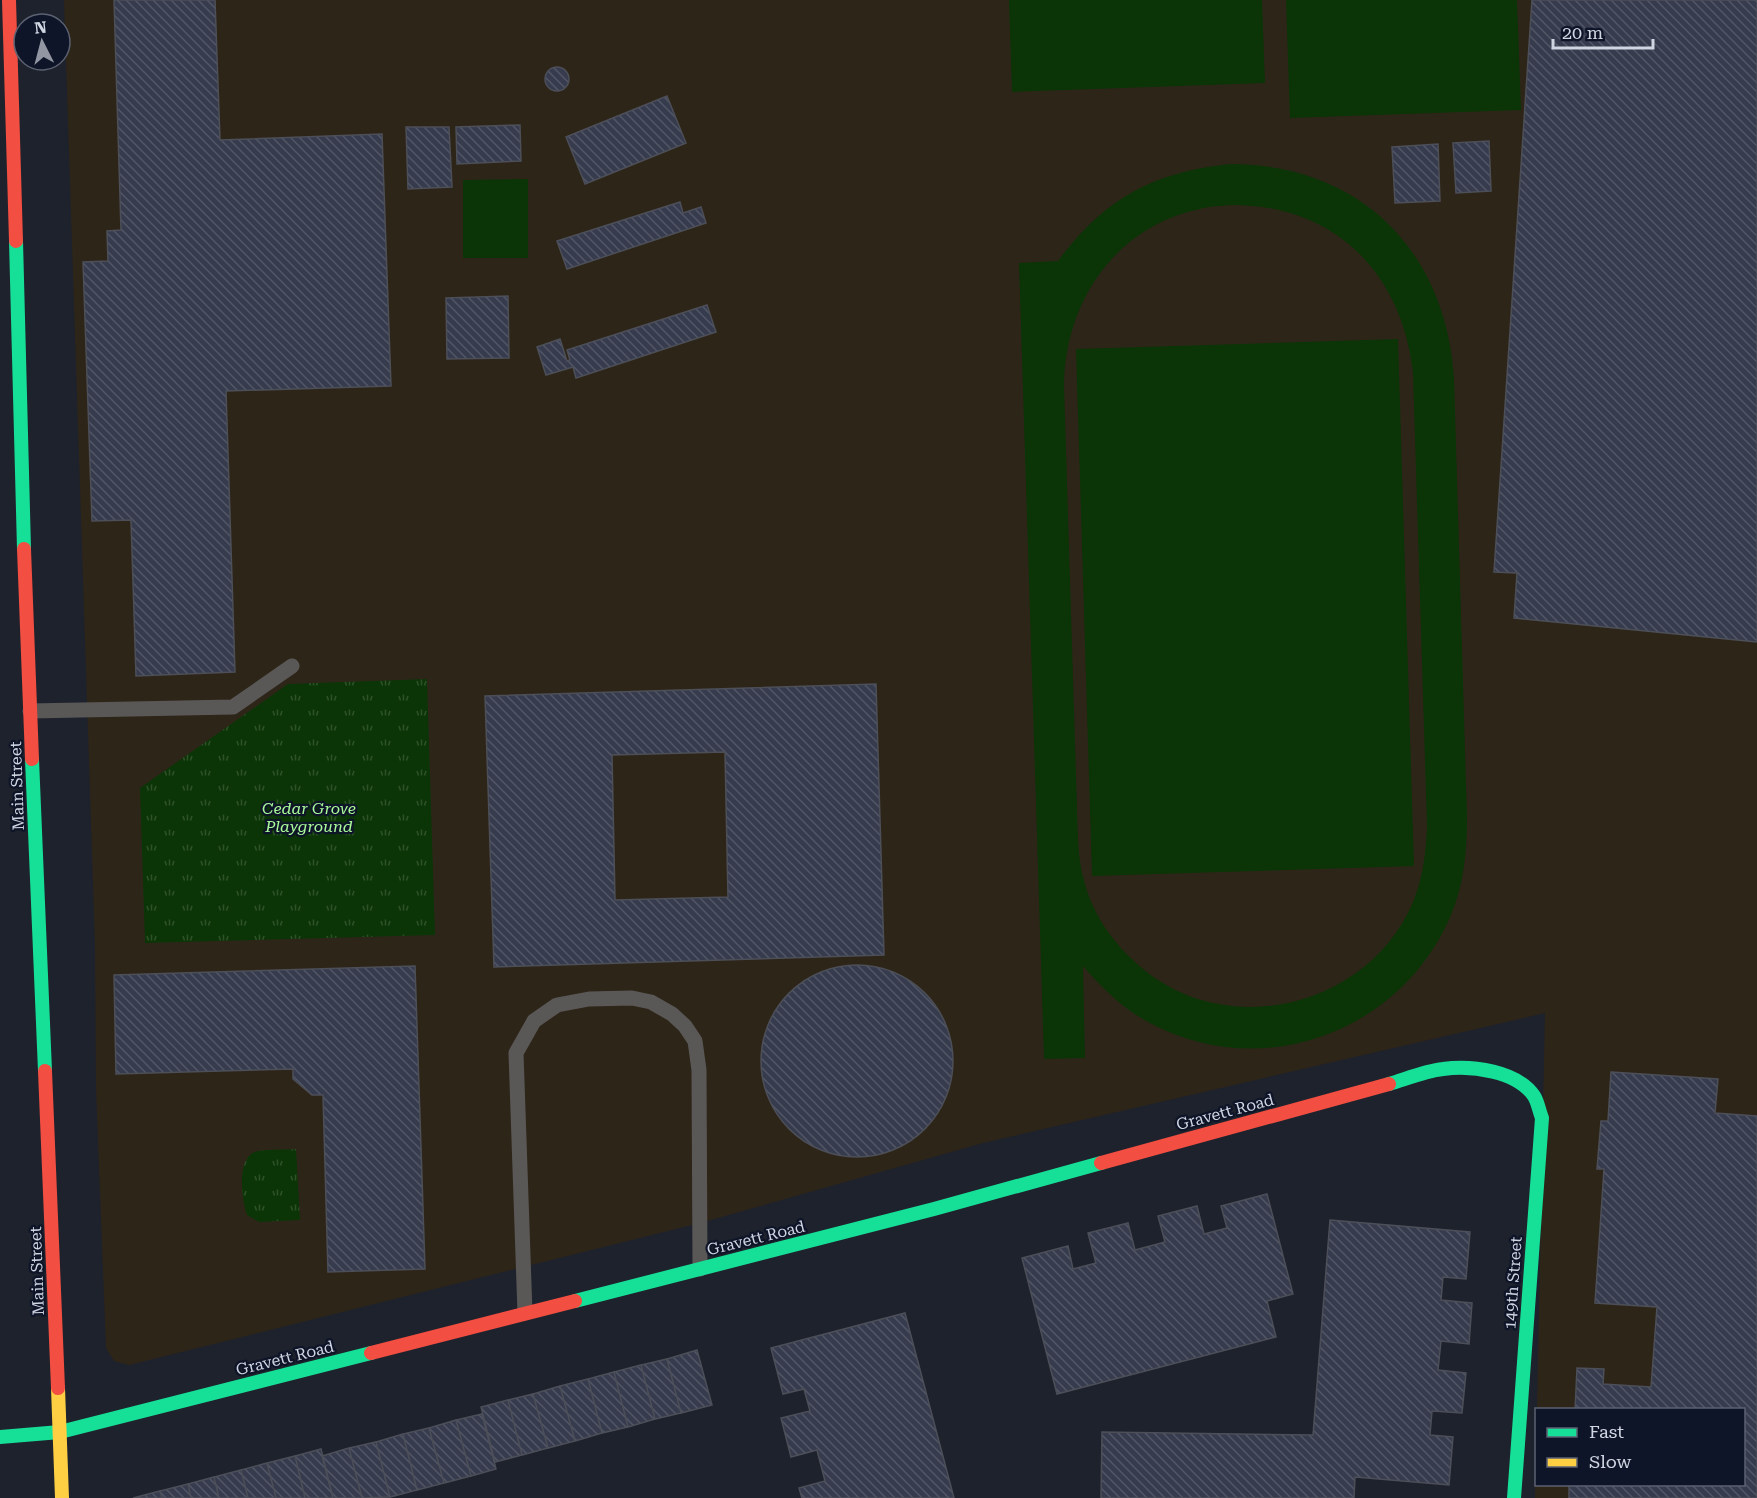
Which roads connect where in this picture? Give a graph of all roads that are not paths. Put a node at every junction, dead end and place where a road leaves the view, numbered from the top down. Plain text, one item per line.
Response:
1 (9, 0) edge
2 (292, 666) dead end
3 (30, 711) junction
4 (1516, 1079) joint
5 (700, 1269) junction
6 (525, 1314) junction
7 (60, 1432) junction
8 (0, 1437) edge
9 (62, 1498) edge
10 (1514, 1498) edge

1 - 3 street, Main Street
2 - 3 lane
3 - 7 street, Main Street
4 - 5 street, Gravett Road
4 - 10 street, 149th Street
5 - 6 street, Gravett Road
5 - 6 lane
6 - 7 street, Gravett Road
7 - 8 street, Gravett Road
7 - 9 street, Main Street

